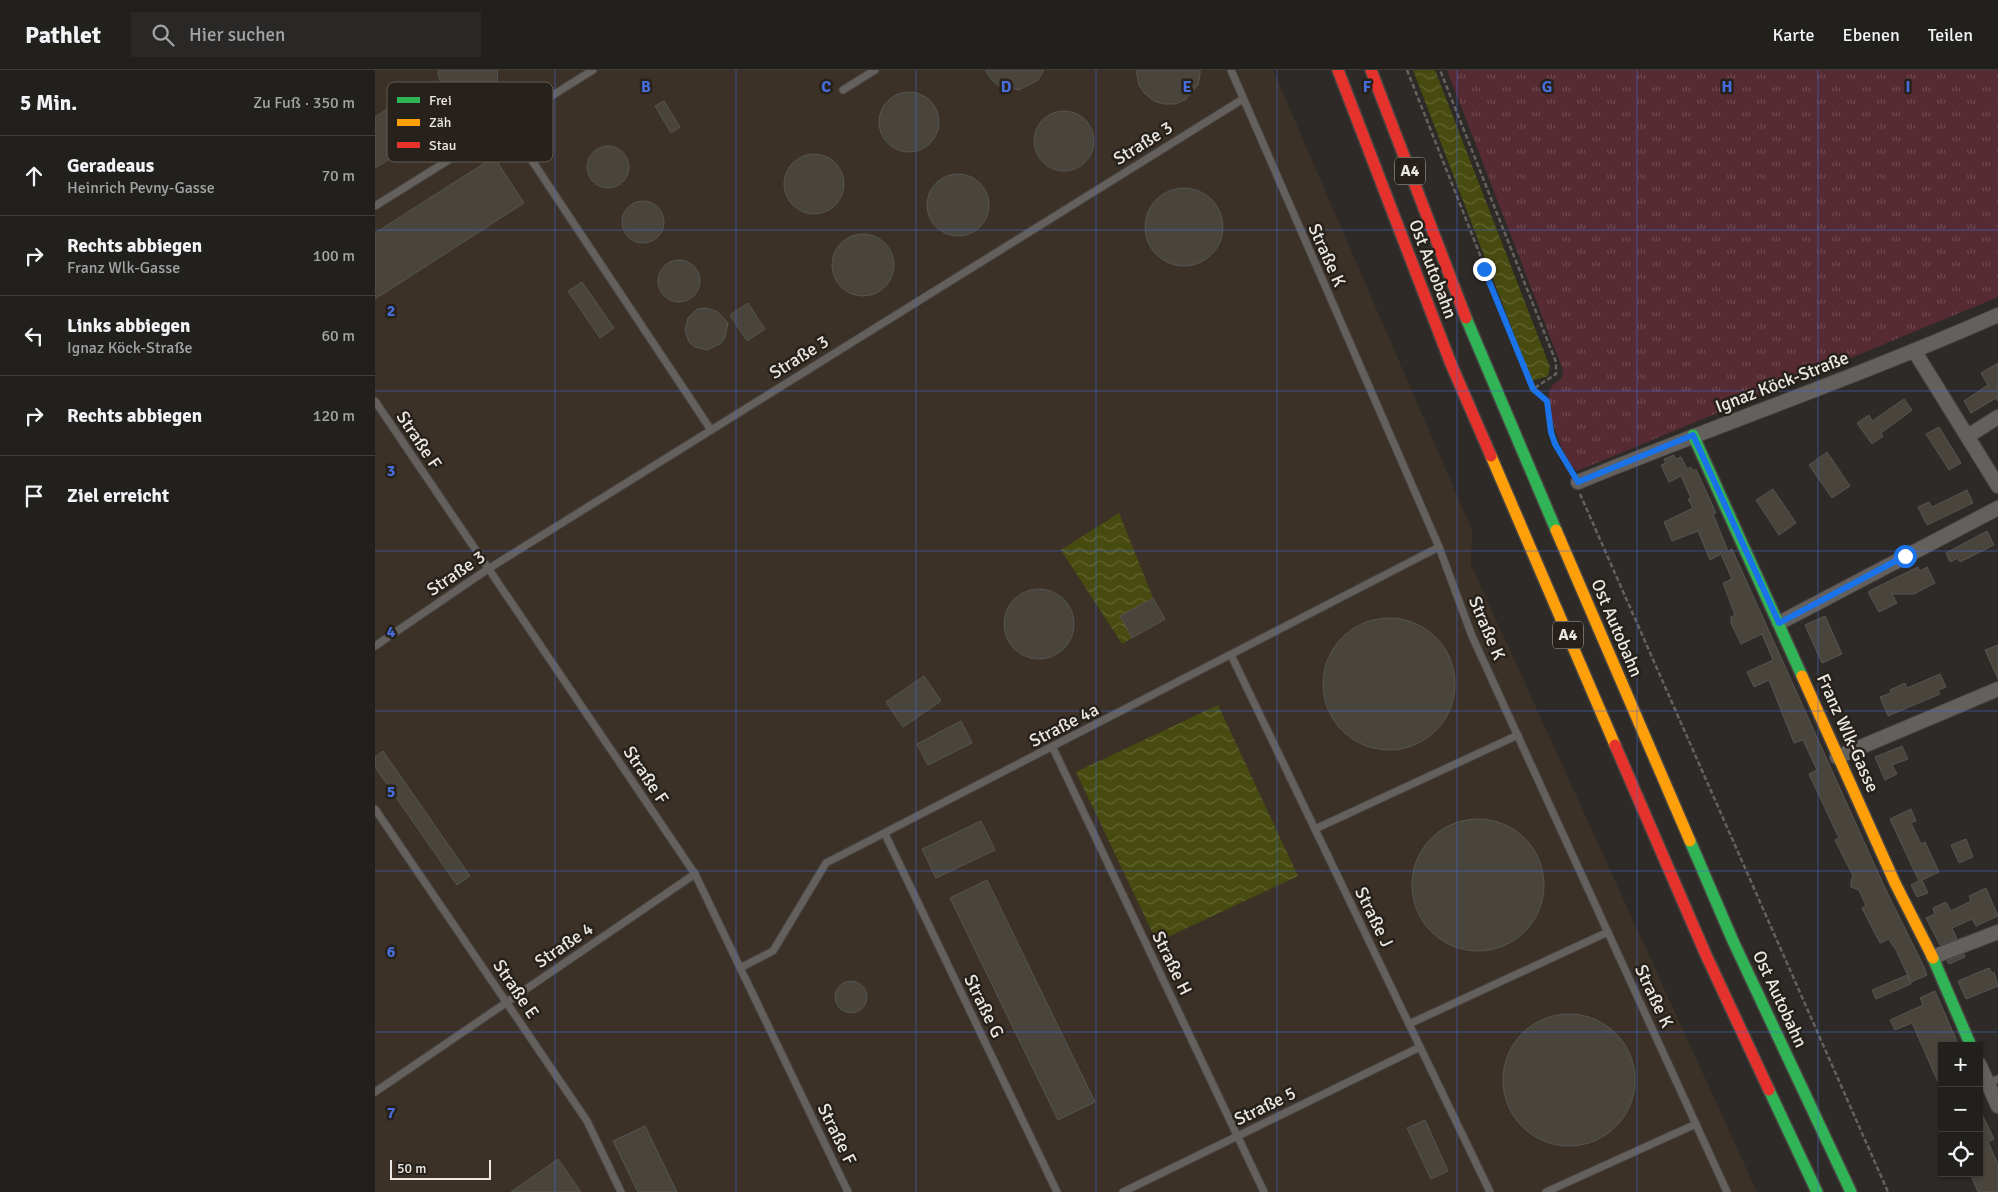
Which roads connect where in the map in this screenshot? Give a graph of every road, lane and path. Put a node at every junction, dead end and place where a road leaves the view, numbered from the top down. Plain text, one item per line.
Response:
1 (593, 70) edge
2 (875, 70) edge
3 (1231, 70) edge
4 (1338, 70) edge
5 (1371, 70) edge
6 (1407, 70) edge
7 (1440, 70) edge
8 (843, 90) dead end
9 (553, 95) edge
10 (1243, 99) junction
11 (445, 162) edge
12 (533, 162) edge
13 (375, 206) edge
14 (1998, 315) edge
15 (1915, 352) junction
16 (1533, 389) junction
17 (375, 401) edge
18 (1998, 418) edge
19 (711, 430) junction
20 (1693, 435) junction
21 (1968, 436) junction
22 (1578, 482) junction
23 (1998, 486) edge
24 (1998, 508) edge
25 (1439, 547) junction
26 (488, 569) junction
27 (1779, 623) junction
28 (375, 646) edge
29 (1231, 656) junction
30 (1998, 689) edge
31 (1518, 735) junction
32 (1053, 748) junction
33 (1837, 757) junction
34 (375, 809) edge
35 (1315, 829) junction
36 (885, 834) junction
37 (695, 874) junction
38 (1608, 932) junction
39 (1998, 932) edge
40 (1933, 957) junction
41 (740, 968) junction
42 (507, 1002) junction
43 (1409, 1024) junction
44 (1969, 1042) edge
45 (1420, 1048) junction
46 (1983, 1069) edge
47 (1993, 1081) edge
48 (375, 1092) edge
49 (1998, 1106) edge
50 (1696, 1124) junction
51 (1238, 1136) junction
52 (621, 1192) edge
53 (848, 1192) edge
54 (1057, 1192) edge
55 (1123, 1192) edge
56 (1264, 1192) edge
57 (1490, 1192) edge
58 (1547, 1192) edge
59 (1727, 1192) edge
60 (1817, 1192) edge
61 (1851, 1192) edge
62 (1888, 1192) edge

1 - 9 lane
2 - 8 lane
3 - 10 lane, Straße K
4 - 60 main road, Ost Autobahn / A4
5 - 61 main road, Ost Autobahn / A4
6 - 16 path
7 - 16 path
10 - 19 lane, Straße 3
10 - 25 lane, Straße K
11 - 13 lane
12 - 19 lane
14 - 15 street, Ignaz Köck-Straße
15 - 20 street, Ignaz Köck-Straße
15 - 21 street
16 - 22 path
17 - 26 lane, Straße F
18 - 21 street
19 - 26 lane, Straße 3
20 - 22 street, Ignaz Köck-Straße
20 - 27 main road, Franz Wlk-Gasse
21 - 23 street
22 - 62 path
24 - 27 street
25 - 29 lane, Straße 4a
25 - 31 lane, Straße K
26 - 28 lane, Straße 3
26 - 37 lane, Straße F
27 - 33 main road, Franz Wlk-Gasse
29 - 32 lane, Straße 4a
29 - 35 lane, Straße J
30 - 33 street
31 - 35 lane
31 - 38 lane, Straße K
32 - 36 lane, Straße 4a
32 - 51 lane, Straße H
33 - 40 main road, Franz Wlk-Gasse
34 - 42 lane, Straße E
35 - 43 lane, Straße J
36 - 41 lane, Straße 4a
36 - 54 lane, Straße G
37 - 41 lane, Straße F
37 - 42 lane, Straße 4
38 - 43 lane
38 - 50 lane, Straße K
39 - 40 street
40 - 44 main road, Franz Wlk-Gasse
41 - 53 lane, Straße F
42 - 48 lane, Straße 4
42 - 52 lane, Straße E
43 - 45 lane, Straße J
45 - 51 lane, Straße 5
45 - 57 lane, Straße J
46 - 47 street
47 - 49 street
50 - 58 lane
50 - 59 lane, Straße K
51 - 55 lane, Straße 5
51 - 56 lane, Straße H

